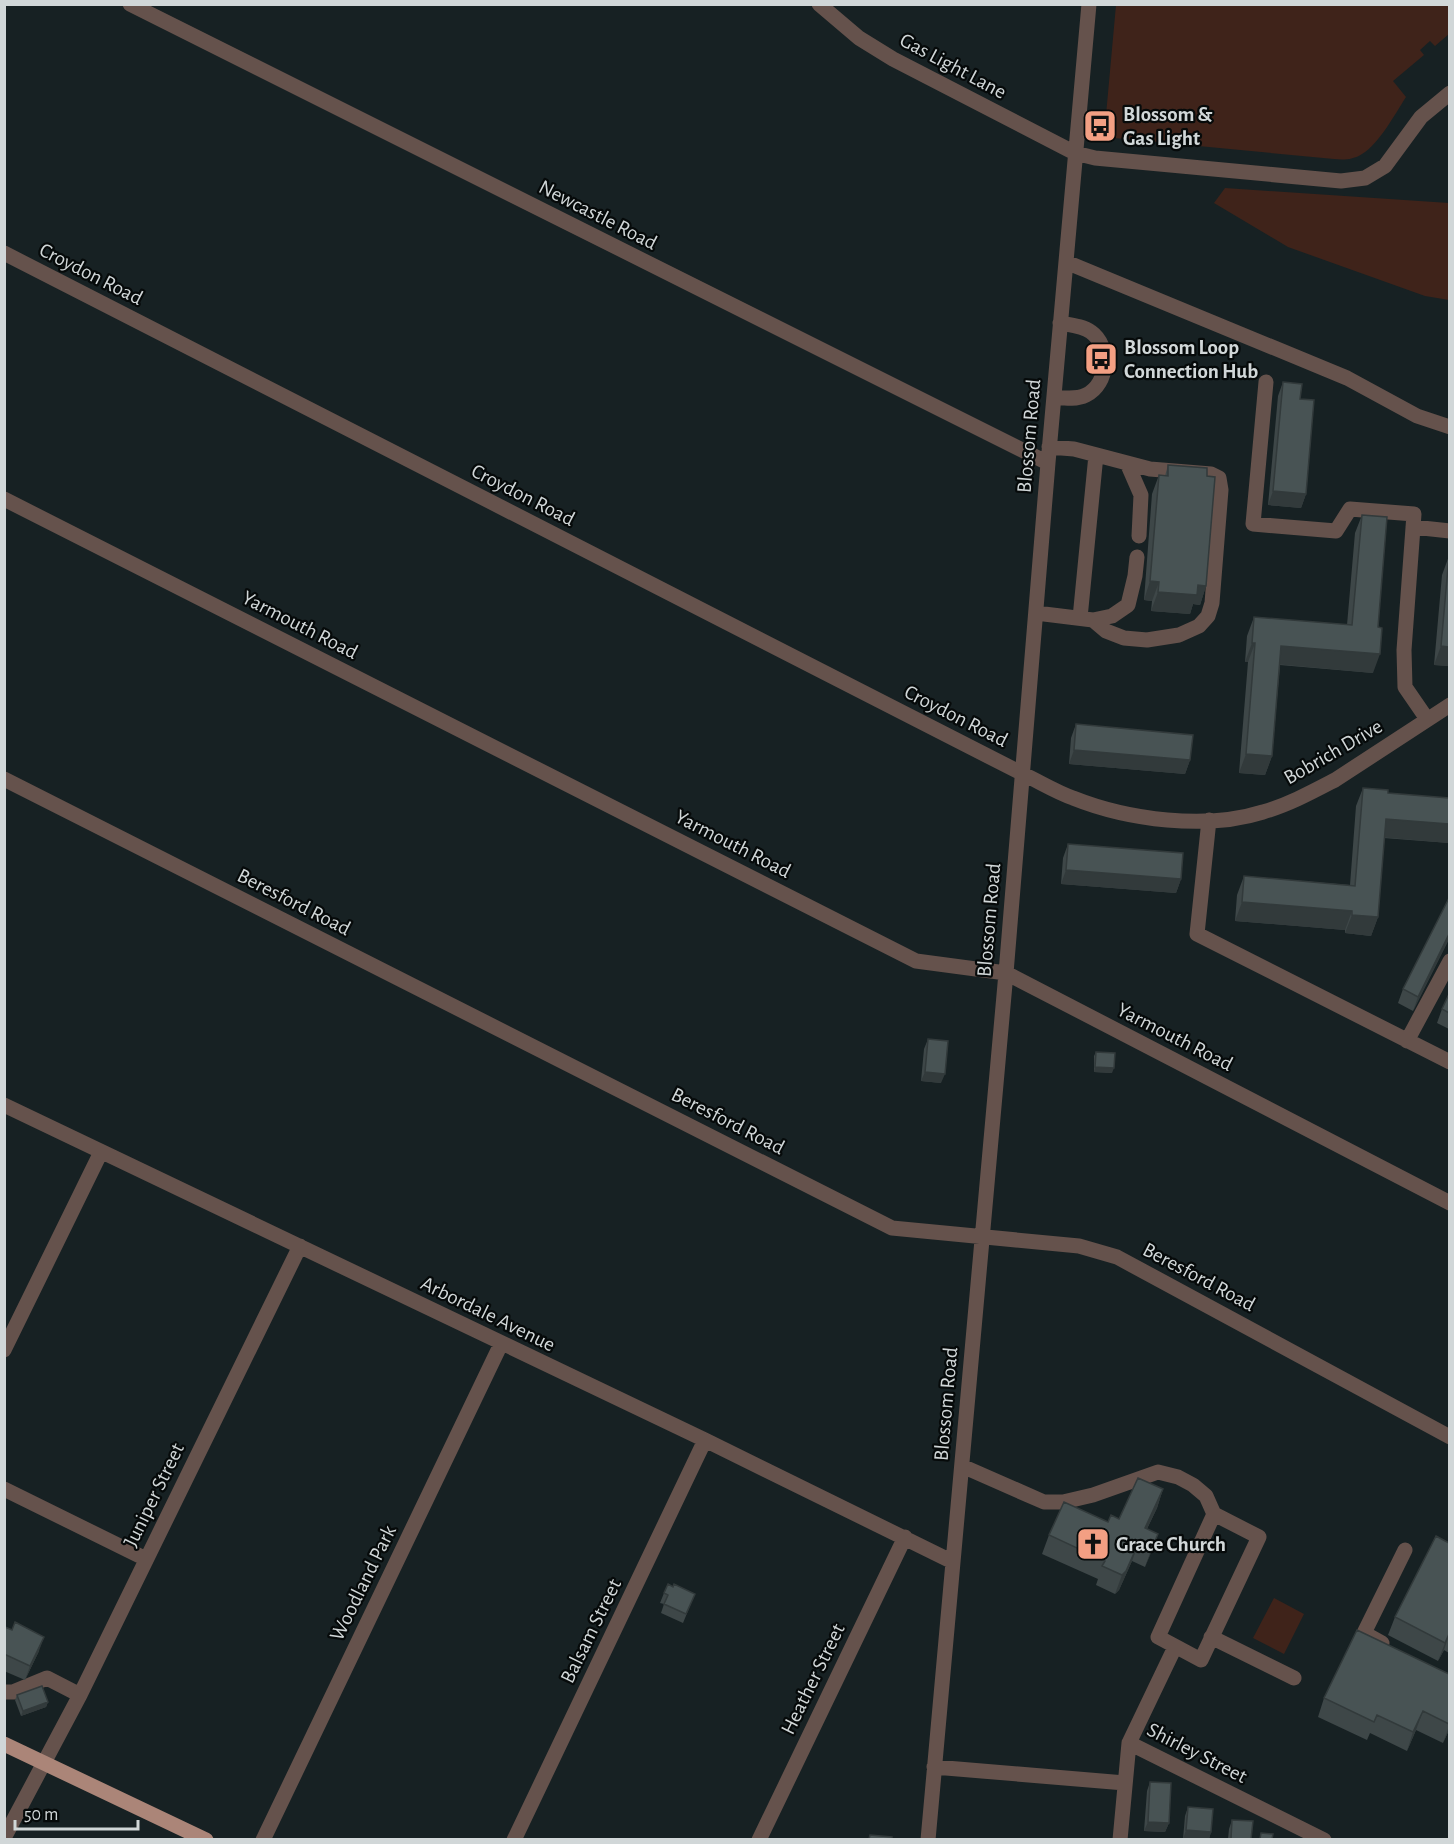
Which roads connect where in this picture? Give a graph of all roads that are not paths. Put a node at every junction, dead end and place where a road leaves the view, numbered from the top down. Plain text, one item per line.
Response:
1 (130, 4) edge
2 (819, 4) edge
3 (1089, 4) edge
4 (1449, 93) edge
5 (1075, 153) junction
6 (4, 253) edge
7 (1066, 262) junction
8 (1060, 323) junction
9 (1266, 382) dead end
10 (1054, 398) junction
11 (1449, 427) edge
12 (1049, 447) junction
13 (1096, 455) junction
14 (1127, 463) junction
15 (1048, 464) junction
16 (4, 499) edge
17 (1413, 527) junction
18 (1449, 531) edge
19 (1139, 536) dead end
20 (1137, 557) dead end
21 (1036, 613) junction
22 (1086, 619) junction
23 (1449, 705) edge
24 (1427, 719) junction
25 (1023, 774) junction
26 (4, 779) edge
27 (1209, 820) junction
28 (1449, 961) edge
29 (1006, 972) junction
30 (1407, 1041) junction
31 (1449, 1062) edge
32 (4, 1105) edge
33 (101, 1152) junction
34 (1449, 1203) edge
35 (982, 1237) junction
36 (300, 1246) junction
37 (501, 1344) junction
38 (4, 1350) edge
39 (1449, 1437) edge
40 (705, 1440) junction
41 (962, 1466) junction
42 (4, 1490) edge
43 (1214, 1514) junction
44 (905, 1537) junction
45 (1405, 1550) dead end
46 (146, 1559) junction
47 (953, 1562) junction
48 (1212, 1637) junction
49 (1175, 1647) junction
50 (1396, 1649) edge
51 (1294, 1678) dead end
52 (4, 1692) edge
53 (80, 1695) junction
54 (1129, 1743) junction
55 (4, 1744) edge
56 (44, 1762) junction
57 (934, 1767) junction
58 (1125, 1783) junction
59 (1314, 1837) edge
60 (4, 1838) edge
61 (206, 1839) edge
62 (263, 1839) edge
63 (514, 1839) edge
64 (759, 1839) edge
65 (928, 1839) edge
66 (1120, 1839) edge

1 - 15 street, Newcastle Road
2 - 5 street, Gas Light Lane
3 - 5 street, Blossom Road
4 - 5 street, Gas Light Lane
5 - 7 street, Blossom Road
6 - 25 street, Croydon Road
7 - 8 street, Blossom Road
7 - 11 street
8 - 10 street, Blossom Road
8 - 10 street
9 - 17 street
10 - 12 street, Blossom Road
12 - 13 street
12 - 15 street, Blossom Road
13 - 14 street
13 - 22 street
14 - 19 street
14 - 22 street
15 - 21 street, Blossom Road
16 - 29 street, Yarmouth Road
17 - 18 street
17 - 24 street
20 - 22 street
21 - 22 street
21 - 25 street, Blossom Road
23 - 24 street, Bobrich Drive
24 - 27 street, Bobrich Drive
25 - 27 street, Bobrich Drive
25 - 29 street, Blossom Road
26 - 35 street, Beresford Road
27 - 30 street
28 - 30 street
29 - 34 street, Yarmouth Road
29 - 35 street, Blossom Road
30 - 31 street
32 - 33 street, Arbordale Avenue
33 - 36 street, Arbordale Avenue
33 - 38 street
35 - 39 street, Beresford Road
35 - 41 street, Blossom Road
36 - 37 street, Arbordale Avenue
36 - 46 street, Juniper Street
37 - 40 street, Arbordale Avenue
37 - 62 street, Woodland Park
40 - 44 street, Arbordale Avenue
40 - 63 street, Balsam Street
41 - 43 street
41 - 47 street, Blossom Road
42 - 46 street
43 - 48 street
43 - 49 street
44 - 47 street, Arbordale Avenue
44 - 64 street, Heather Street
45 - 50 street
46 - 53 street, Juniper Street
47 - 57 street, Blossom Road
48 - 49 street
48 - 51 street
49 - 54 street
52 - 53 street
53 - 56 street, Juniper Street
54 - 58 street, Shirley Street
54 - 59 street, Shirley Street
55 - 56 main road
56 - 60 street, Juniper Street
56 - 61 main road
57 - 58 street
57 - 65 street, Blossom Road
58 - 66 street, Shirley Street

